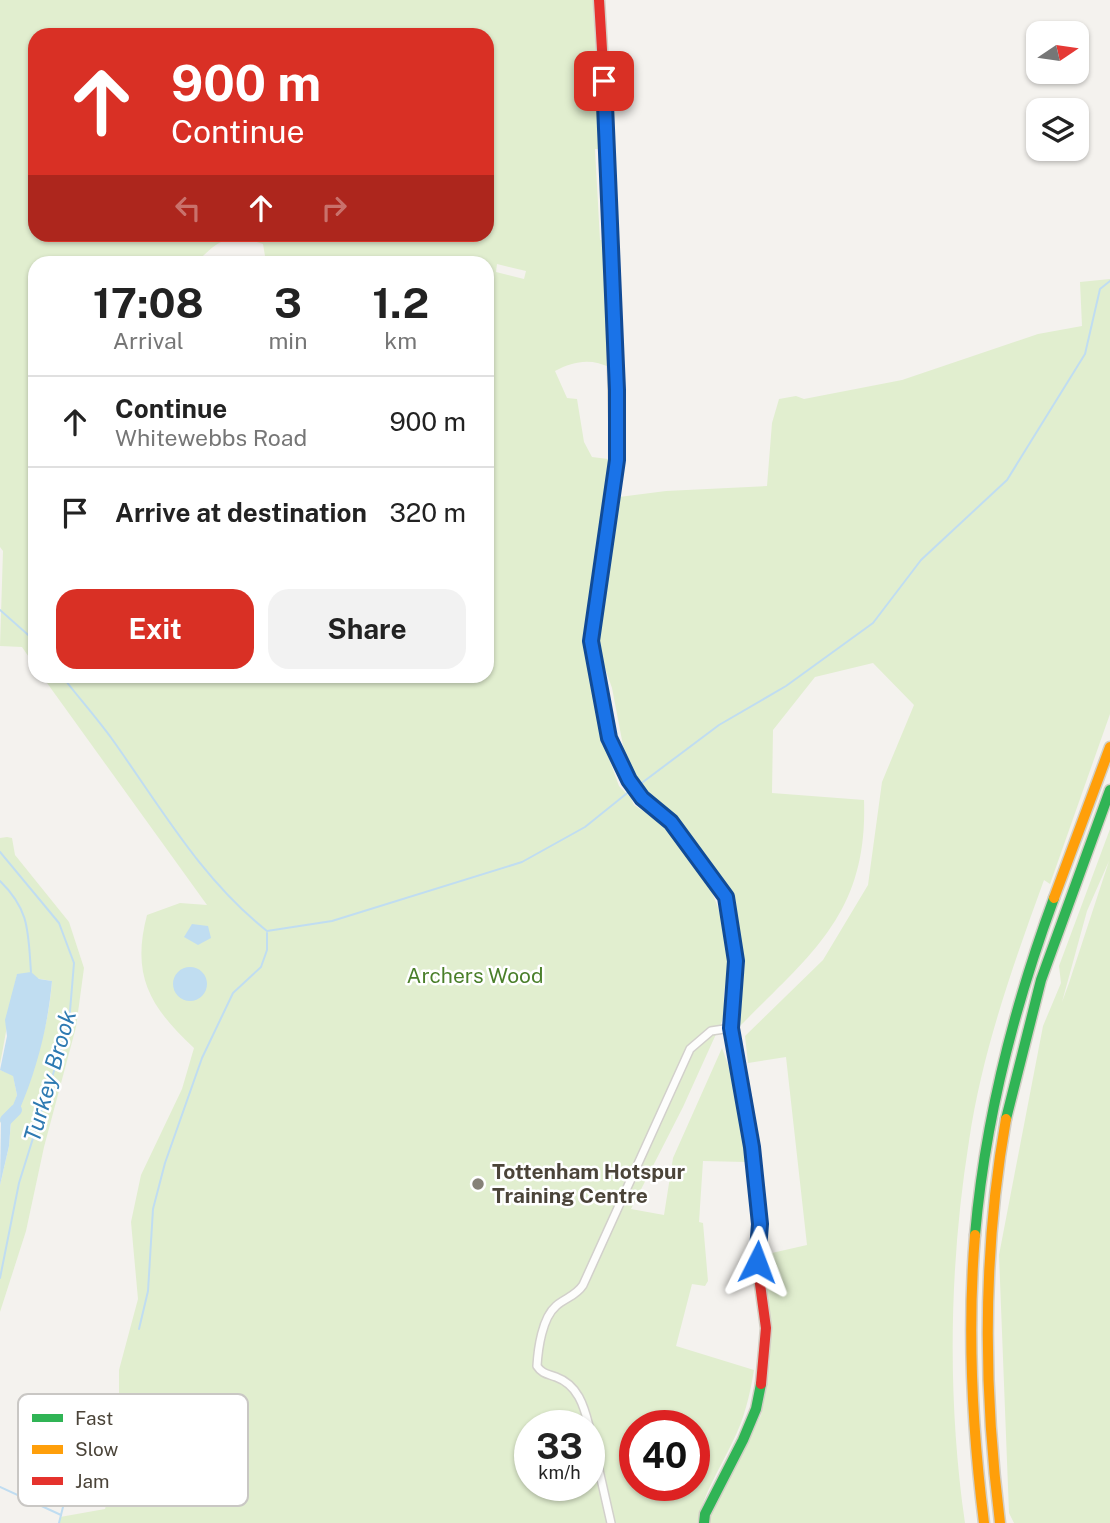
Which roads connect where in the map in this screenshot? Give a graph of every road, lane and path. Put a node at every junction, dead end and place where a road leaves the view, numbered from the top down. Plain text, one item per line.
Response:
1 (599, 0) edge
2 (1110, 747) edge
3 (1110, 790) edge
4 (731, 1028) junction
5 (583, 1410) edge
6 (605, 1497) edge
7 (611, 1523) edge
8 (704, 1523) edge
9 (985, 1523) edge
10 (1000, 1523) edge

1 - 4 main road
2 - 9 main road
3 - 10 main road
4 - 5 street
4 - 8 main road
6 - 7 street

